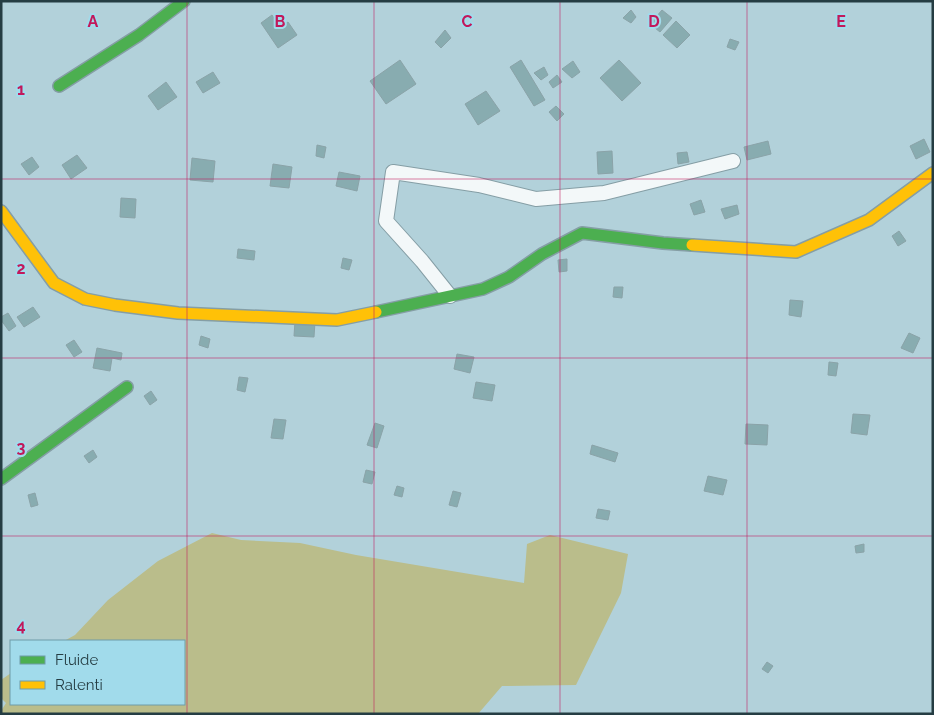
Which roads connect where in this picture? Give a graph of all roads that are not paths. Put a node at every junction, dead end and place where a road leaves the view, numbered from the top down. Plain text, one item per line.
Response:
1 (184, 1) edge
2 (59, 86) dead end
3 (733, 161) dead end
4 (933, 173) edge
5 (1, 211) edge
6 (450, 296) junction
7 (127, 387) dead end
8 (1, 479) edge

1 - 2 street
3 - 6 street
4 - 6 street
5 - 6 street
7 - 8 street

